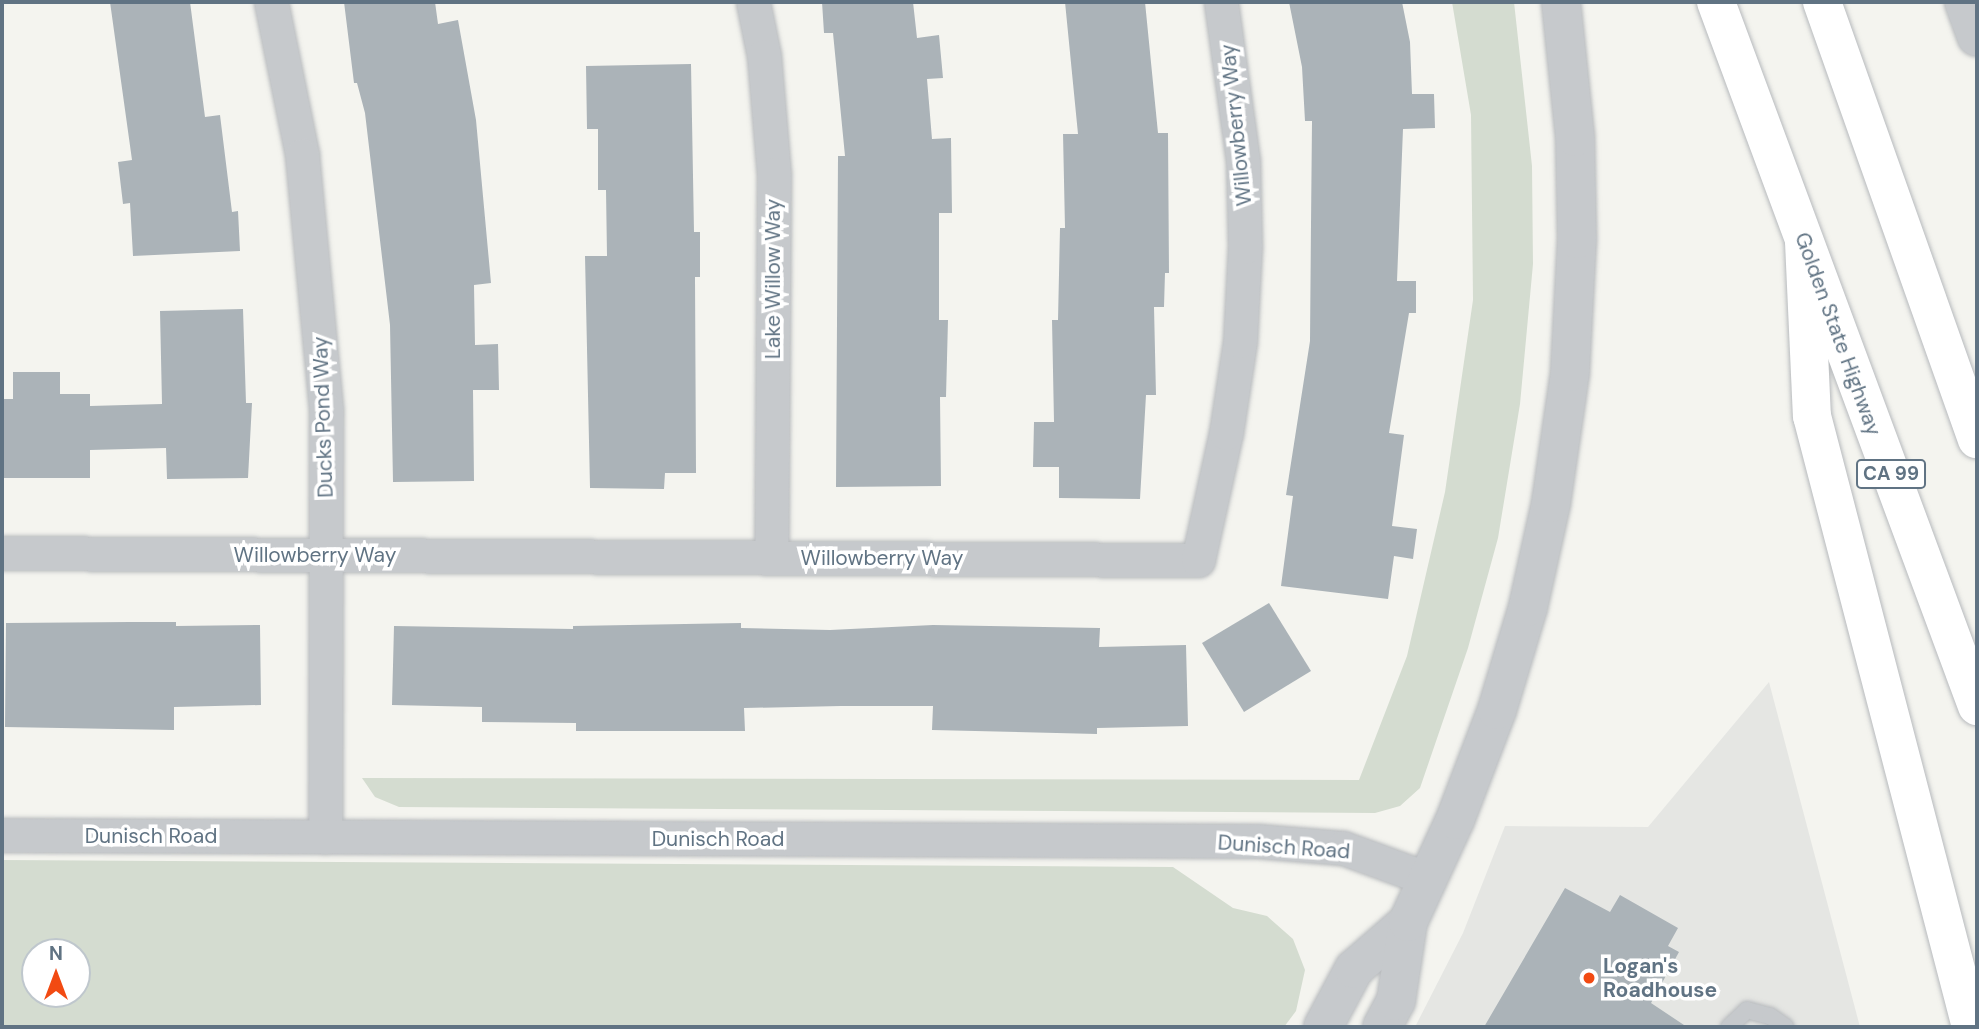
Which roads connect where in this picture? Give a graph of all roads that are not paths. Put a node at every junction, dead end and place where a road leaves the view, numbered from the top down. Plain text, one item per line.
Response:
1 (271, 2) edge
2 (752, 2) edge
3 (1221, 2) edge
4 (1561, 2) edge
5 (1716, 2) edge
6 (1822, 2) edge
7 (1964, 2) edge
8 (1977, 37) edge
9 (1804, 242) junction
10 (1975, 429) edge
11 (2, 553) edge
12 (326, 555) junction
13 (771, 558) junction
14 (1977, 706) edge
15 (2, 835) edge
16 (325, 837) junction
17 (1428, 878) junction
18 (1408, 922) junction
19 (1323, 1027) edge
20 (1382, 1027) edge
21 (1729, 1027) edge
22 (1786, 1027) edge
23 (1970, 1027) edge

1 - 12 street, Ducks Pond Way
2 - 13 street, Lake Willow Way
3 - 13 street, Willowberry Way
4 - 17 street
5 - 9 highway, Golden State Highway / CA 99
6 - 10 highway
7 - 8 street
9 - 14 highway, Golden State Highway / CA 99
9 - 23 highway
11 - 12 street, Willowberry Way
12 - 13 street, Willowberry Way
12 - 16 street, Ducks Pond Way
15 - 16 street, Dunisch Road
16 - 17 street, Dunisch Road
17 - 18 street
18 - 19 street
18 - 20 street
21 - 22 lane

